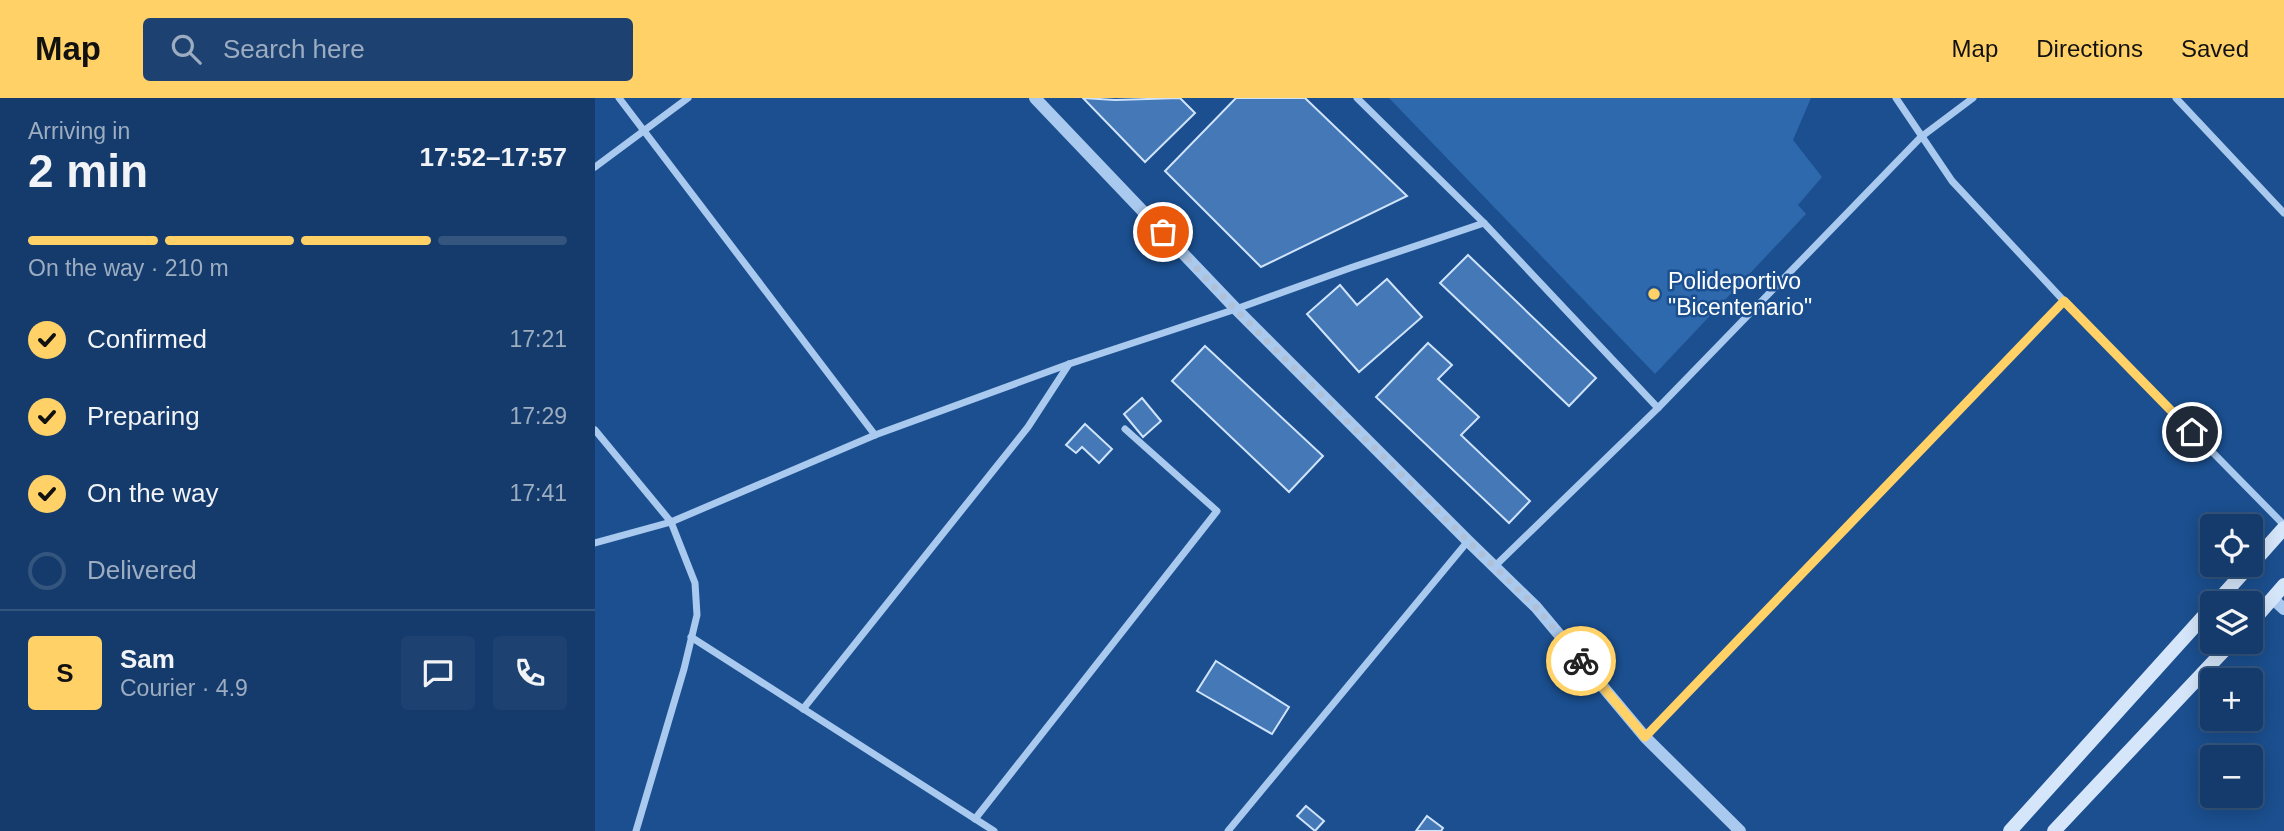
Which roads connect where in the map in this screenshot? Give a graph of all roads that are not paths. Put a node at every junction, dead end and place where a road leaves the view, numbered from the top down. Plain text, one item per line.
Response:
1 (619, 98) edge
2 (688, 98) edge
3 (1035, 98) edge
4 (1357, 98) edge
5 (1896, 98) edge
6 (1973, 98) edge
7 (2176, 98) edge
8 (644, 131) junction
9 (1921, 137) junction
10 (595, 167) edge
11 (2284, 213) edge
12 (1484, 223) junction
13 (2064, 301) junction
14 (1235, 309) junction
15 (1069, 364) junction
16 (1658, 408) junction
17 (1125, 429) dead end
18 (595, 430) edge
19 (875, 435) junction
20 (671, 522) junction
21 (2284, 526) edge
22 (1468, 541) junction
23 (595, 543) edge
24 (2263, 550) edge
25 (1493, 567) junction
26 (2239, 577) edge
27 (2284, 585) edge
28 (2227, 591) edge
29 (2279, 604) edge
30 (2263, 615) edge
31 (2200, 621) edge
32 (691, 637) junction
33 (2221, 654) edge
34 (803, 709) junction
35 (1645, 737) junction
36 (975, 819) junction
37 (638, 830) edge
38 (994, 831) edge
39 (1228, 831) edge
40 (1740, 831) edge
41 (2010, 831) edge
42 (2054, 831) edge

1 - 8 street
2 - 8 street
3 - 14 street
4 - 12 street
5 - 9 street
6 - 9 street
7 - 11 street
8 - 10 street
8 - 19 street
9 - 13 street
9 - 16 street
12 - 14 street
12 - 16 street
13 - 21 street
13 - 35 street
14 - 15 street
14 - 22 street
15 - 19 street
15 - 34 street
16 - 25 street
17 - 36 street
18 - 20 street
19 - 20 street
20 - 23 street
20 - 32 street
21 - 24 main road
22 - 25 street
22 - 39 street
25 - 35 street
26 - 28 main road
27 - 29 main road
29 - 30 main road
31 - 41 main road
32 - 34 street
32 - 37 street
33 - 42 main road
34 - 36 street
35 - 40 street
36 - 38 street

